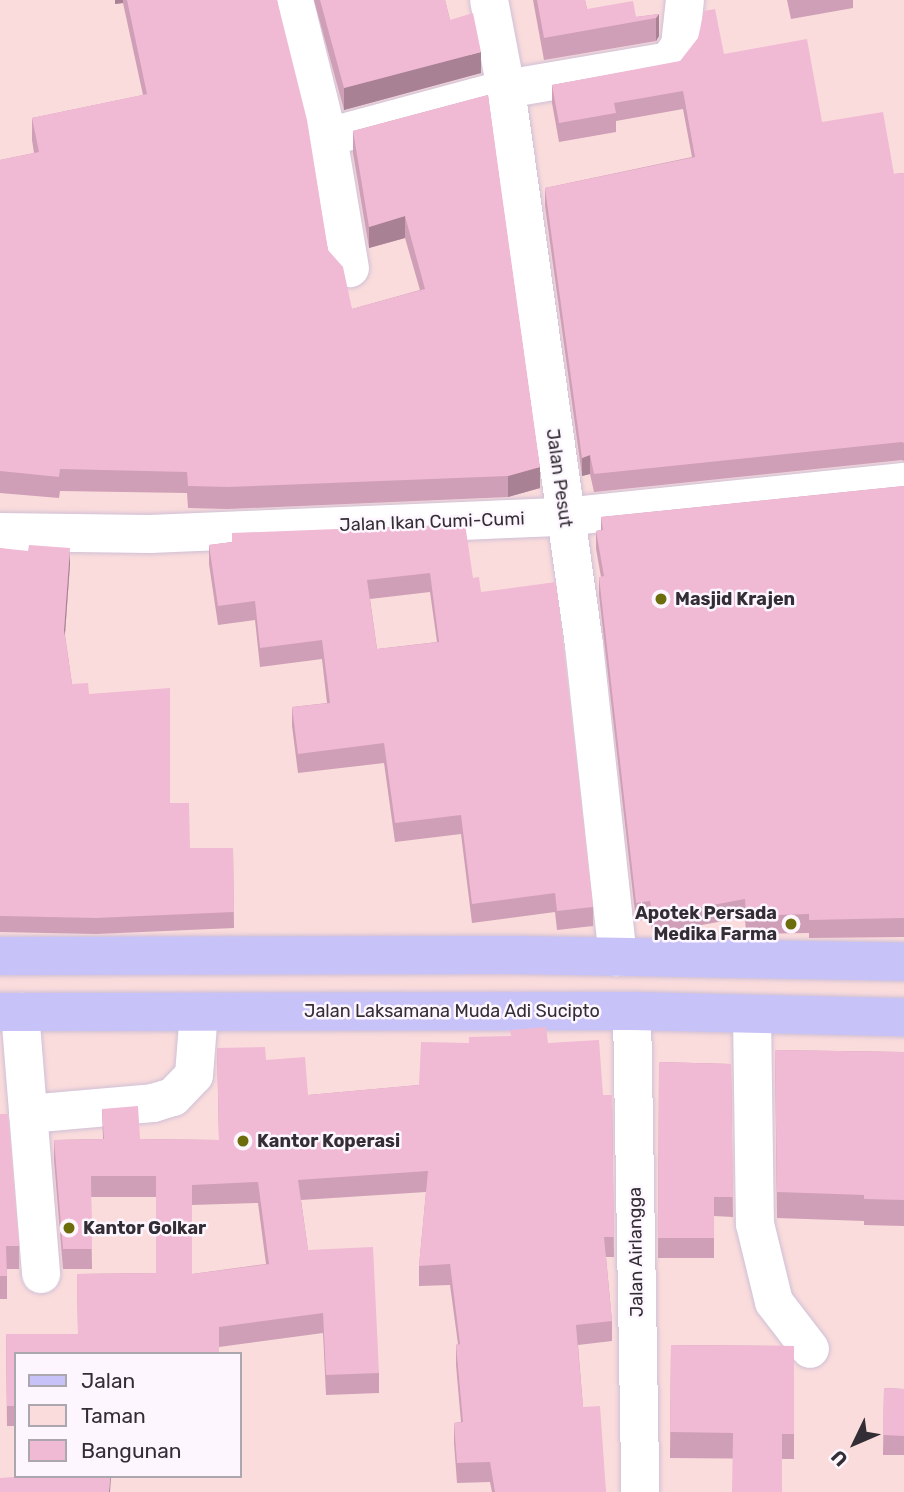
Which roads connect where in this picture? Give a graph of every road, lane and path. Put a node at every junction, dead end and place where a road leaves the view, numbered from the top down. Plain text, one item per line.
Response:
1 (294, 0) edge
2 (489, 0) edge
3 (684, 0) edge
4 (506, 89) junction
5 (328, 137) junction
6 (350, 268) dead end
7 (904, 482) edge
8 (564, 516) junction
9 (0, 532) edge
10 (0, 956) edge
11 (618, 957) junction
12 (904, 962) edge
13 (632, 1011) junction
14 (10, 1012) edge
15 (199, 1012) junction
16 (752, 1014) junction
17 (904, 1017) edge
18 (29, 1114) junction
19 (41, 1274) dead end
20 (810, 1349) dead end
21 (640, 1492) edge

1 - 5 street
2 - 4 street, Jalan Pesut
3 - 4 street
4 - 5 street
4 - 8 street, Jalan Pesut
5 - 6 street
7 - 8 street, Jalan Ikan Cumi-Cumi
8 - 9 street, Jalan Ikan Cumi-Cumi
8 - 11 street, Jalan Pesut
10 - 11 main road
11 - 12 main road
13 - 15 main road, Jalan Laksamana Muda Adi Sucipto
13 - 16 main road, Jalan Laksamana Muda Adi Sucipto
13 - 21 street, Jalan Airlangga
14 - 15 main road, Jalan Laksamana Muda Adi Sucipto
14 - 18 street
15 - 18 street
16 - 17 main road, Jalan Laksamana Muda Adi Sucipto
16 - 20 street
18 - 19 street

